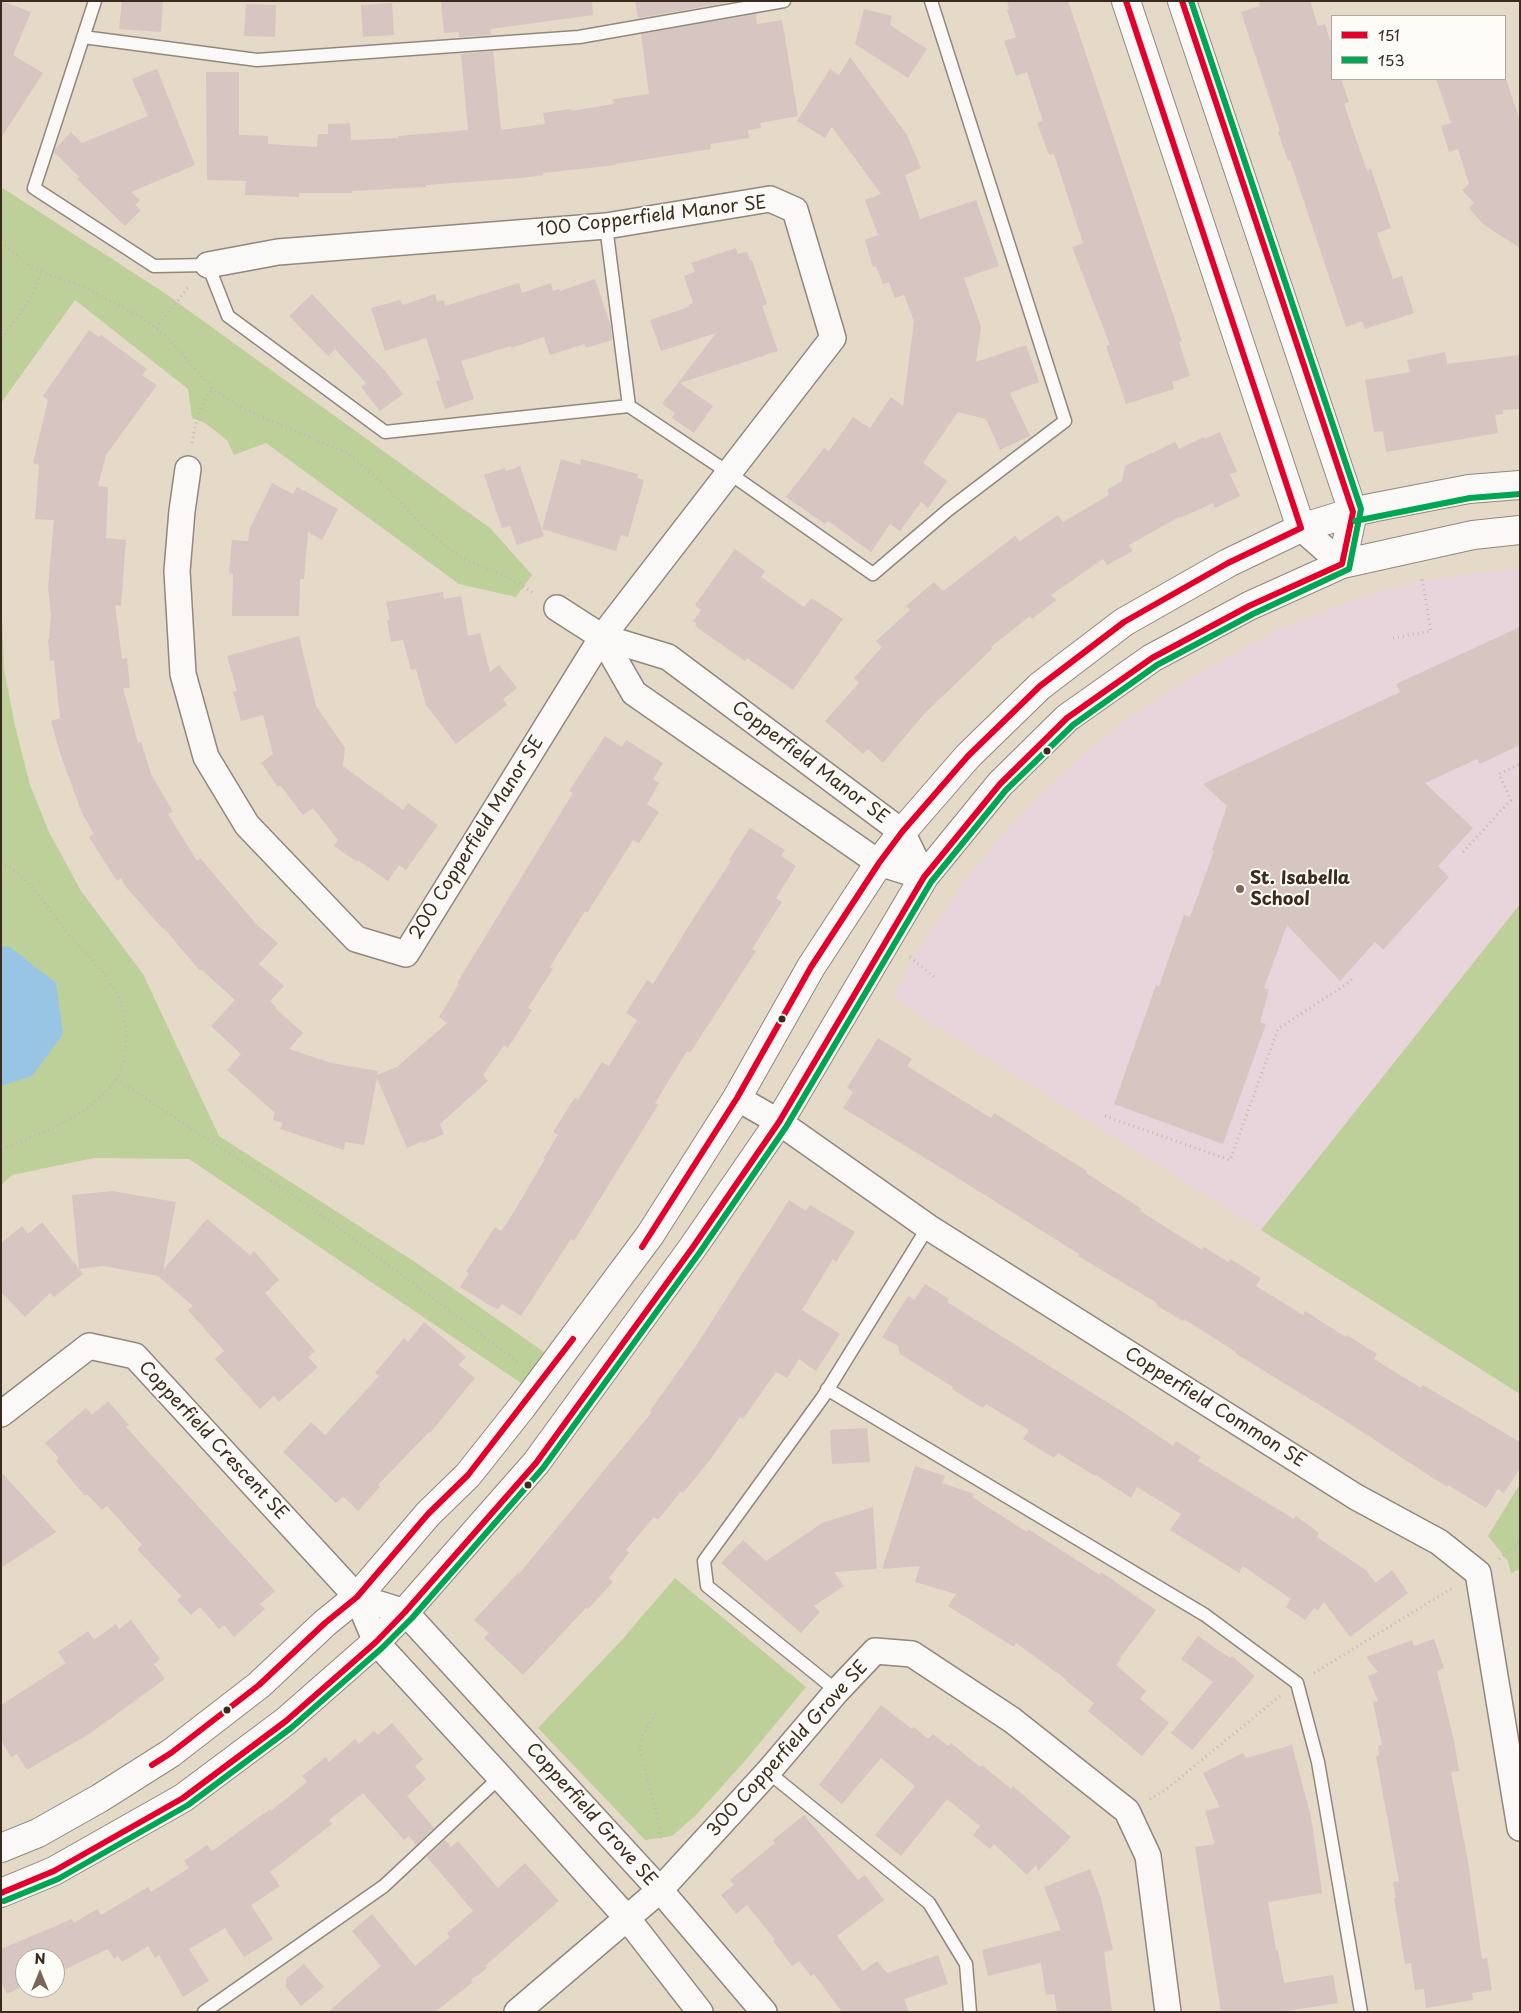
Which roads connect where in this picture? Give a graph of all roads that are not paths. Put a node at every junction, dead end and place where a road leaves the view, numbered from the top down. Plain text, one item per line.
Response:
1 (95, 1) edge
2 (784, 1) edge
3 (931, 1) edge
4 (1126, 1) edge
5 (1182, 1) edge
6 (83, 36) junction
7 (606, 226) junction
8 (208, 264) junction
9 (629, 406) junction
10 (188, 469) road end
11 (729, 472) junction
12 (1520, 485) edge
13 (1353, 512) junction
14 (1302, 528) junction
15 (1520, 530) edge
16 (1342, 564) junction
17 (557, 608) road end
18 (602, 637) junction
19 (902, 832) junction
20 (879, 863) junction
21 (924, 877) junction
22 (737, 1098) junction
23 (779, 1122) junction
24 (928, 1227) junction
25 (827, 1389) junction
26 (1, 1414) edge
27 (357, 1597) junction
28 (405, 1612) junction
29 (376, 1642) junction
30 (837, 1691) junction
31 (768, 1772) junction
32 (500, 1777) junction
33 (1520, 1828) edge
34 (38, 1833) junction
35 (1, 1848) edge
36 (54, 1871) junction
37 (660, 1890) junction
38 (1, 1893) edge
39 (627, 1918) junction
40 (204, 2012) edge
41 (517, 2012) edge
42 (700, 2012) edge
43 (764, 2012) edge
44 (970, 2012) edge
45 (1168, 2012) edge
46 (1361, 2012) edge

1 - 6 lane
2 - 6 lane
3 - 11 lane
4 - 14 street
5 - 13 street
6 - 8 lane
7 - 8 street, 100 Copperfield Manor SE
7 - 9 lane
7 - 11 street, 100 Copperfield Manor SE
8 - 9 lane
9 - 11 lane
10 - 18 street, 200 Copperfield Manor SE
11 - 18 street, 100 Copperfield Manor SE
12 - 13 street
13 - 14 street
13 - 16 street
14 - 16 street
14 - 19 street
15 - 16 street
16 - 21 street
17 - 18 street, Copperfield Manor SE
18 - 19 street, Copperfield Manor SE
18 - 20 street, Copperfield Manor SE
19 - 20 street
19 - 21 street, Copperfield Manor SE
20 - 21 street, Copperfield Manor SE
20 - 22 street
21 - 23 street
22 - 23 street, Copperfield Common SE
22 - 27 street
23 - 24 street, Copperfield Common SE
23 - 28 street
24 - 25 lane
24 - 33 street, Copperfield Common SE
25 - 30 lane
25 - 46 lane
26 - 27 street, Copperfield Crescent SE
27 - 28 street
27 - 29 street
27 - 34 street
28 - 29 street
28 - 37 street, Copperfield Grove SE
29 - 32 street
29 - 36 street
30 - 31 street, 300 Copperfield Grove SE
30 - 45 street, 300 Copperfield Grove SE
31 - 37 street, 300 Copperfield Grove SE
31 - 44 lane
32 - 39 street
32 - 40 lane
34 - 35 street
34 - 36 street
36 - 38 street
37 - 39 street, Copperfield Grove SE
37 - 43 street
39 - 41 street, Copperfield Grove SE
39 - 42 street

